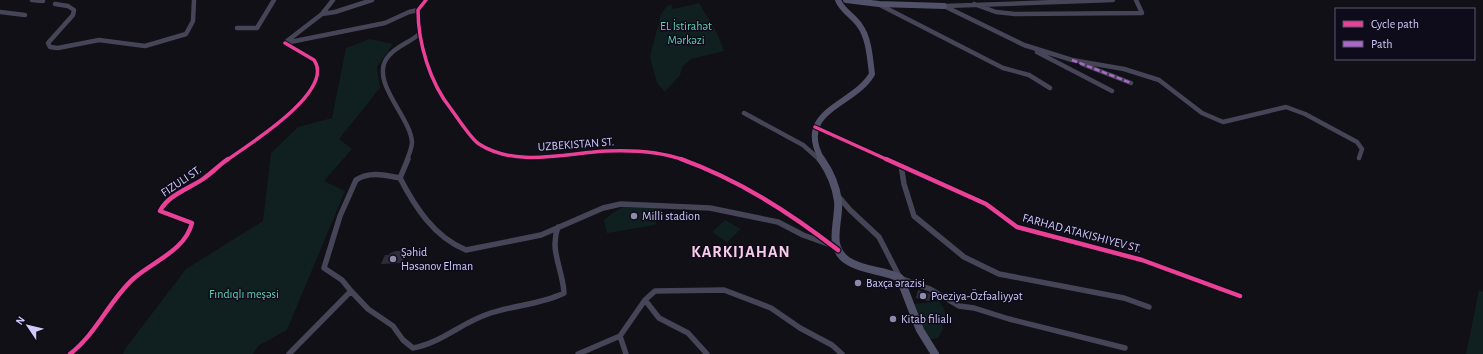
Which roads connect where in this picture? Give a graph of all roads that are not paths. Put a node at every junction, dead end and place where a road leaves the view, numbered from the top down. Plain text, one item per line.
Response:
1 (32, 0) edge
2 (194, 0) edge
3 (274, 0) edge
4 (333, 0) edge
5 (372, 0) edge
6 (426, 0) edge
7 (838, 0) edge
8 (846, 0) edge
9 (1113, 0) edge
10 (1136, 0) edge
11 (43, 1) edge
12 (55, 4) dead end
13 (879, 4) junction
14 (974, 4) junction
15 (944, 6) junction
16 (418, 10) junction
17 (0, 12) edge
18 (322, 14) junction
19 (25, 15) dead end
20 (237, 28) dead end
21 (419, 34) junction
22 (285, 43) junction
23 (1024, 45) junction
24 (1072, 60) junction
25 (1131, 83) dead end
26 (1050, 88) dead end
27 (1112, 91) dead end
28 (744, 113) dead end
29 (815, 127) junction
30 (1359, 158) dead end
31 (824, 163) junction
32 (901, 165) junction
33 (400, 178) junction
34 (835, 193) junction
35 (558, 226) junction
36 (831, 245) junction
37 (838, 250) junction
38 (900, 278) junction
39 (351, 291) junction
40 (1240, 296) dead end
41 (645, 300) junction
42 (1149, 307) dead end
43 (620, 336) junction
44 (1125, 348) dead end
45 (932, 352) edge
46 (70, 354) edge
47 (289, 354) edge
48 (578, 354) edge
49 (626, 354) edge
50 (707, 354) edge
51 (842, 354) edge

1 - 11 street
2 - 12 street
3 - 20 street
4 - 18 street
5 - 18 street
6 - 16 street
7 - 29 street
8 - 13 street
9 - 14 street
10 - 14 street
13 - 15 street
13 - 26 street
14 - 15 street
15 - 23 street
16 - 21 street, UZBEKISTAN ST.
16 - 22 street
17 - 19 street
18 - 22 street
21 - 33 street
21 - 36 street, UZBEKISTAN ST.
22 - 46 street, FIZULI ST.
23 - 24 street
23 - 27 street
24 - 25 street
24 - 30 street
28 - 31 street
29 - 31 street
29 - 32 street, FARHAD ATAKISHIYEV ST.
31 - 34 street
32 - 40 street, FARHAD ATAKISHIYEV ST.
32 - 42 street
33 - 35 street
33 - 39 street
34 - 37 street
34 - 38 street
35 - 36 street
35 - 39 street
36 - 37 street, UZBEKISTAN ST.
37 - 38 street
38 - 44 street
38 - 45 street
39 - 47 street
41 - 43 street
41 - 50 street
41 - 51 street
43 - 48 street
43 - 49 street

